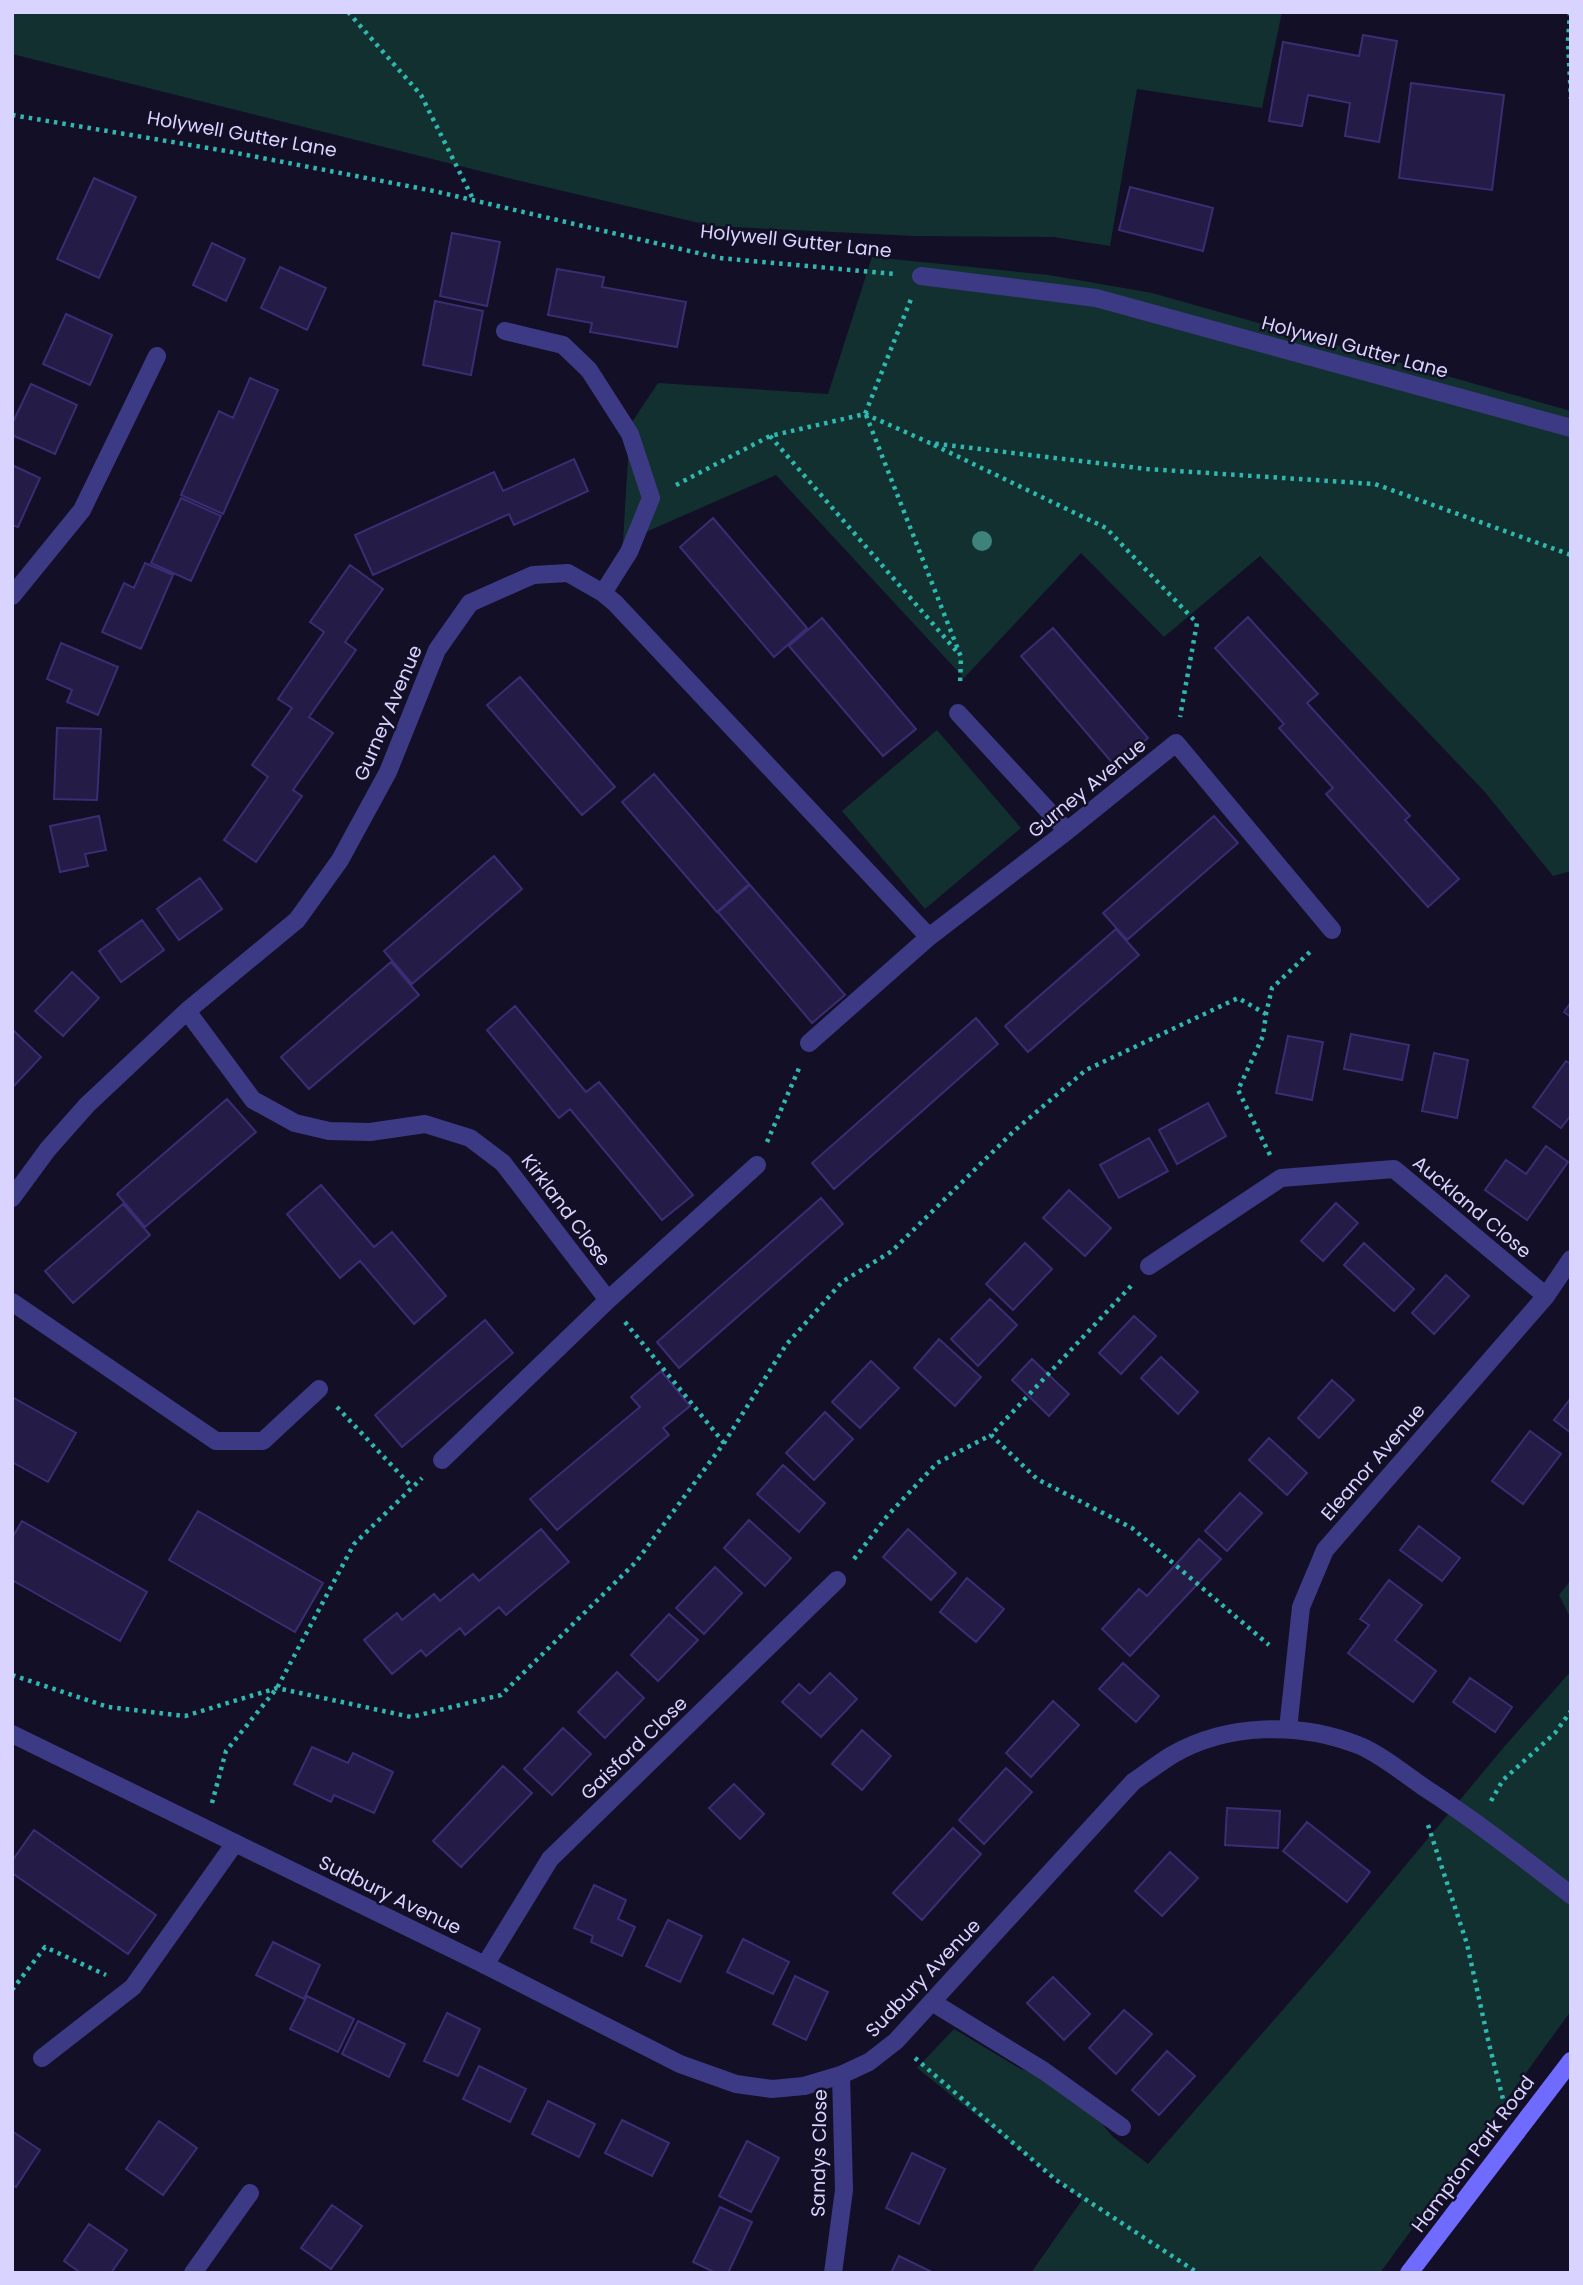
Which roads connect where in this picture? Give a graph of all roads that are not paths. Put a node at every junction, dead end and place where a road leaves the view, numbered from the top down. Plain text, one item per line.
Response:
1 (921, 276) road end
2 (505, 331) dead end
3 (157, 356) dead end
4 (1571, 428) edge
5 (603, 593) junction
6 (12, 596) edge
7 (958, 713) road end
8 (1067, 831) junction
9 (1332, 930) road end
10 (929, 937) junction
11 (187, 1011) junction
12 (810, 1043) road end
13 (757, 1165) road end
14 (12, 1198) edge
15 (1571, 1259) edge
16 (1149, 1266) road end
17 (1546, 1296) junction
18 (608, 1300) junction
19 (12, 1301) edge
20 (319, 1389) road end
21 (442, 1460) road end
22 (837, 1580) road end
23 (1288, 1729) junction
24 (12, 1734) edge
25 (235, 1843) junction
26 (1571, 1895) edge
27 (485, 1965) junction
28 (932, 2002) junction
29 (42, 2058) dead end
30 (1571, 2061) edge
31 (841, 2075) junction
32 (1122, 2127) dead end
33 (250, 2193) dead end
34 (193, 2273) edge
35 (833, 2273) edge
36 (1409, 2273) edge

1 - 4 street, Holywell Gutter Lane
2 - 5 street
3 - 6 street
5 - 10 street, Gurney Avenue
5 - 11 street, Gurney Avenue
7 - 8 street
8 - 9 street, Gurney Avenue
8 - 10 street, Gurney Avenue
10 - 12 street, Gurney Avenue
11 - 14 street, Gurney Avenue
11 - 18 street, Kirkland Close
13 - 18 street
15 - 17 street, Eleanor Avenue
16 - 17 street, Auckland Close
17 - 23 street, Eleanor Avenue
18 - 21 street
19 - 20 street
22 - 27 street, Gaisford Close
23 - 26 street, Sudbury Avenue
23 - 28 street, Sudbury Avenue
24 - 25 street, Sudbury Avenue
25 - 27 street, Sudbury Avenue
25 - 29 street
27 - 31 street, Sudbury Avenue
28 - 31 street, Sudbury Avenue
28 - 32 street
30 - 36 main road, Hampton Park Road
31 - 35 street, Sandys Close
33 - 34 street

